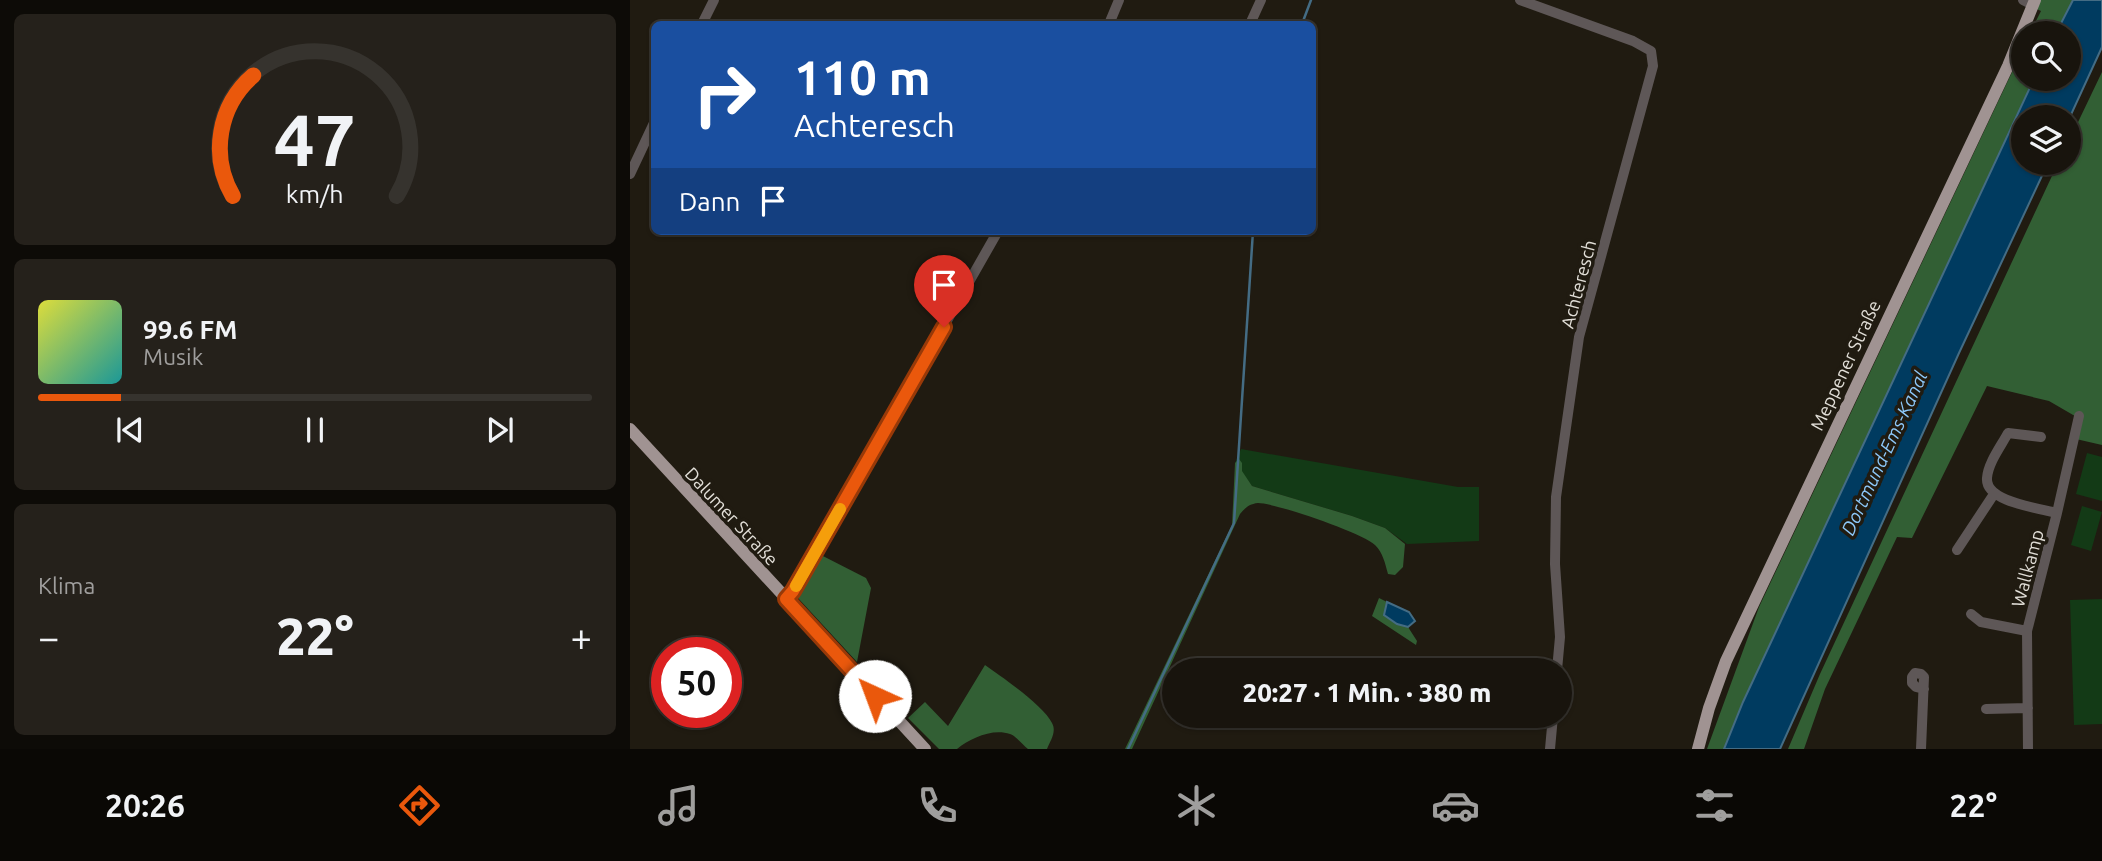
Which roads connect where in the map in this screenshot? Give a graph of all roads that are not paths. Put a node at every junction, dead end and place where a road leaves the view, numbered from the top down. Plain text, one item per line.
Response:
1 (714, 0) edge
2 (1119, 0) edge
3 (1261, 0) edge
4 (1520, 0) edge
5 (2031, 2) edge
6 (704, 21) edge
7 (1110, 21) edge
8 (1251, 21) edge
9 (651, 129) edge
10 (630, 174) edge
11 (996, 235) edge
12 (2079, 416) dead end
13 (630, 429) edge
14 (2041, 437) dead end
15 (1994, 494) junction
16 (2057, 513) junction
17 (1956, 550) dead end
18 (786, 599) junction
19 (1971, 614) dead end
20 (2027, 631) junction
21 (1558, 658) edge
22 (1924, 689) dead end
23 (2028, 708) junction
24 (1986, 709) dead end
25 (1552, 728) edge
26 (925, 749) edge
27 (1550, 749) edge
28 (1698, 749) edge
29 (1921, 749) edge
30 (2028, 749) edge

1 - 6 street
2 - 7 street
3 - 8 street
4 - 21 street, Achteresch
5 - 28 main road, Meppener Straße
9 - 10 street
11 - 18 street
12 - 16 street, Wallkamp
13 - 18 main road, Dalumer Straße
14 - 15 street
15 - 16 street, Wallkamp
15 - 17 street
16 - 20 street, Wallkamp
18 - 26 main road, Dalumer Straße
19 - 20 street, Wallkamp
20 - 23 street, Wallkamp
22 - 29 street
23 - 24 street
23 - 30 street, Wallkamp
25 - 27 street

